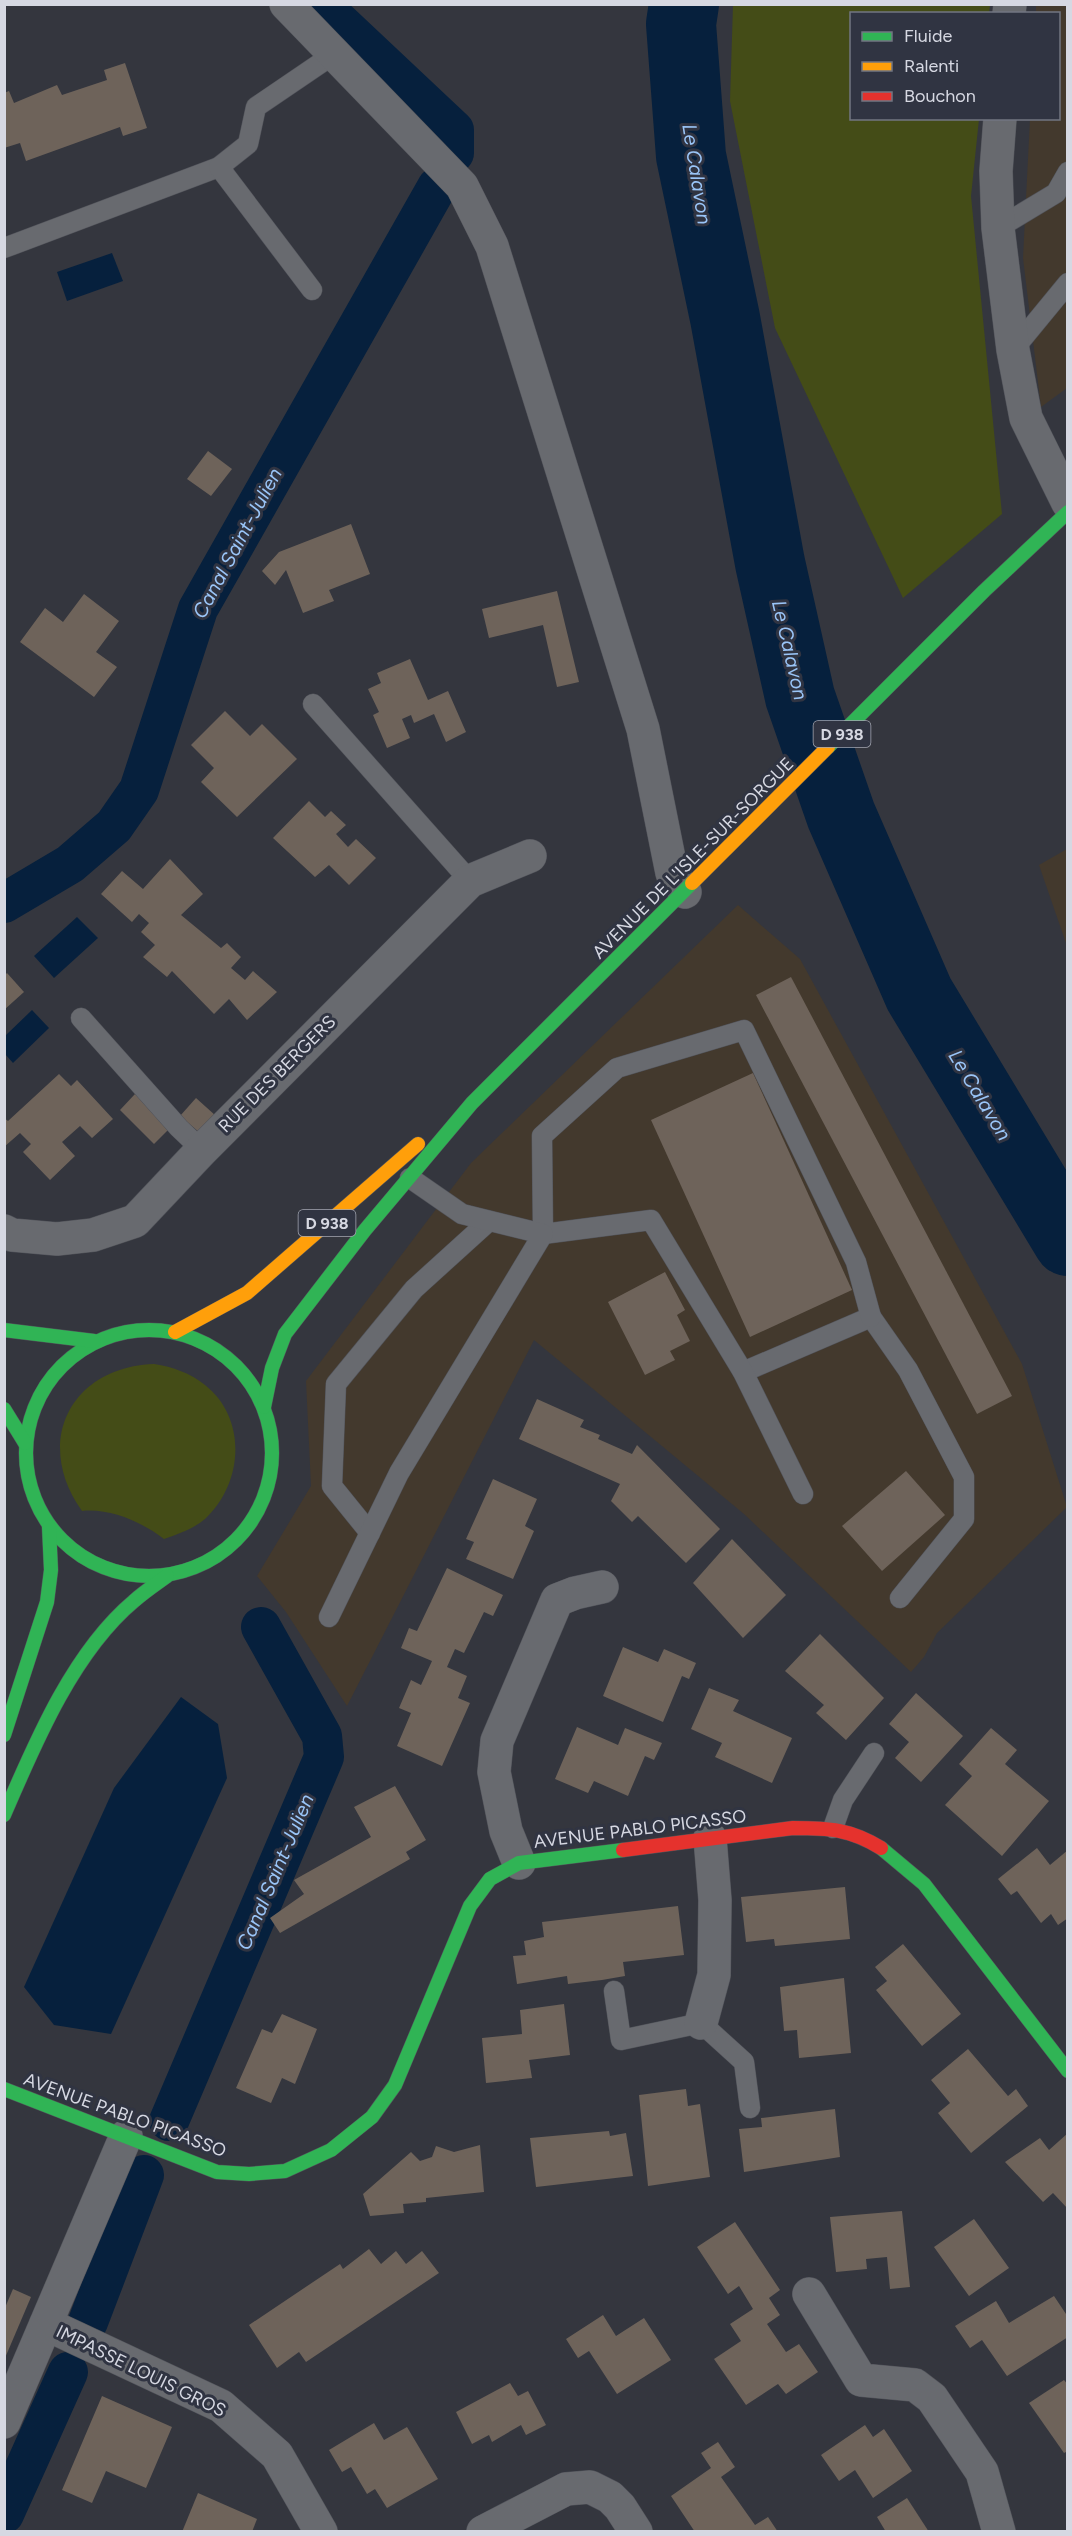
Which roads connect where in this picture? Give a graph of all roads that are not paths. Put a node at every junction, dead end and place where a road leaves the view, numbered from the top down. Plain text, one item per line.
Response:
1 (286, 4) edge
2 (334, 54) junction
3 (1000, 120) edge
4 (219, 167) junction
5 (1068, 172) edge
6 (998, 228) junction
7 (4, 248) edge
8 (1068, 283) edge
9 (312, 290) dead end
10 (1013, 350) junction
11 (1068, 503) edge
12 (1068, 512) edge
13 (313, 704) dead end
14 (530, 856) dead end
15 (470, 881) junction
16 (692, 884) junction
17 (81, 1018) dead end
18 (472, 1102) junction
19 (202, 1149) junction
20 (410, 1178) junction
21 (489, 1221) junction
22 (4, 1231) edge
23 (543, 1234) junction
24 (871, 1317) junction
25 (4, 1330) edge
26 (175, 1332) junction
27 (94, 1341) junction
28 (743, 1372) junction
29 (264, 1407) junction
30 (4, 1409) edge
31 (25, 1443) junction
32 (803, 1494) dead end
33 (50, 1527) junction
34 (370, 1533) junction
35 (167, 1576) junction
36 (602, 1587) dead end
37 (900, 1598) dead end
38 (329, 1617) dead end
39 (4, 1735) edge
40 (874, 1753) dead end
41 (4, 1815) edge
42 (833, 1828) junction
43 (710, 1838) junction
44 (519, 1863) junction
45 (614, 1991) dead end
46 (701, 2023) junction
47 (1068, 2071) edge
48 (4, 2089) edge
49 (750, 2108) dead end
50 (126, 2136) junction
51 (809, 2294) dead end
52 (46, 2324) junction
53 (4, 2422) edge
54 (321, 2532) edge
55 (483, 2532) edge
56 (636, 2532) edge
57 (999, 2532) edge

1 - 2 street
2 - 4 lane
2 - 16 street
3 - 6 street
4 - 7 lane
4 - 9 lane
5 - 6 lane
6 - 10 street
8 - 10 lane
10 - 11 street
12 - 16 main road, AVENUE DE L'ISLE-SUR-SORGUE / D 938
13 - 15 lane
14 - 15 street, RUE DES BERGERS
15 - 19 street, RUE DES BERGERS
16 - 18 main road, AVENUE DE L'ISLE-SUR-SORGUE / D 938
17 - 19 lane
18 - 20 main road, AVENUE DE L'ISLE-SUR-SORGUE / D 938
18 - 26 main road, AVENUE DE L'ISLE-SUR-SORGUE / D 938
19 - 22 street, RUE DES BERGERS
20 - 21 lane
20 - 29 main road, AVENUE DE L'ISLE-SUR-SORGUE / D 938
21 - 23 lane
21 - 34 lane
23 - 24 lane
23 - 28 lane
23 - 34 lane
24 - 28 lane
24 - 37 lane
25 - 27 main road, D 938
26 - 27 main road, D 938
26 - 29 main road, D 938
27 - 31 main road, D 938
28 - 32 lane
29 - 35 main road, D 938
30 - 31 main road, D 938
31 - 33 main road, D 938
33 - 35 main road, D 938
33 - 39 main road
34 - 38 lane
35 - 41 main road
36 - 44 street
40 - 42 lane
42 - 43 main road, AVENUE PABLO PICASSO
42 - 47 main road, AVENUE PABLO PICASSO
43 - 44 main road, AVENUE PABLO PICASSO
43 - 46 street
44 - 50 main road, AVENUE PABLO PICASSO
45 - 46 lane
46 - 49 lane
48 - 50 main road, AVENUE PABLO PICASSO
50 - 52 street
51 - 57 street
52 - 53 street
52 - 54 street, IMPASSE LOUIS GROS
55 - 56 street

